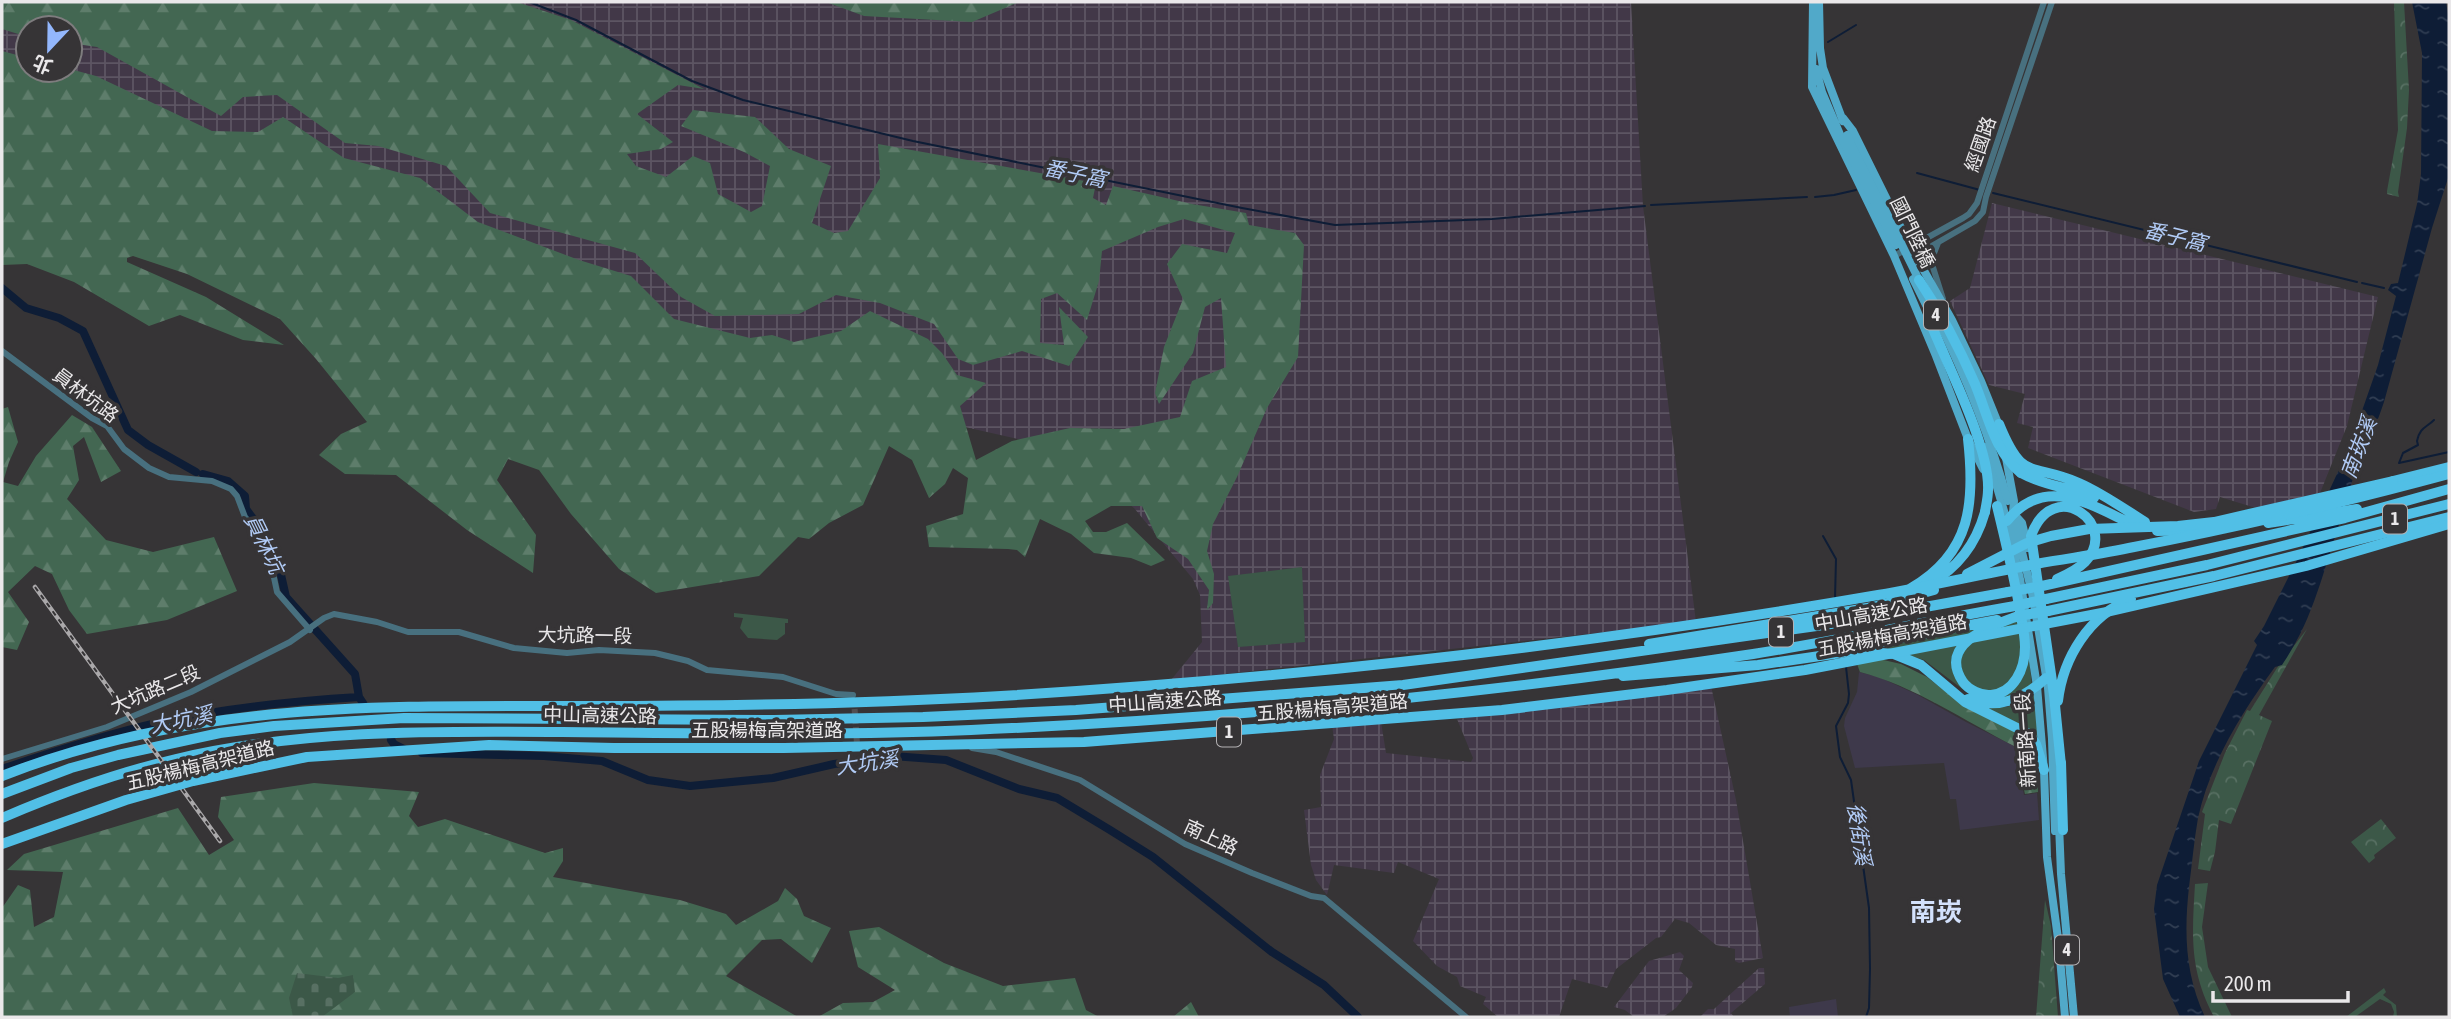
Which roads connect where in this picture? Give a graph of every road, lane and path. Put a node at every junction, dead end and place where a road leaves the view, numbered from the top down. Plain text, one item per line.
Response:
1 (1813, 2) edge
2 (1819, 2) edge
3 (2044, 2) edge
4 (2052, 2) edge
5 (1820, 86) junction
6 (1843, 118) junction
7 (1845, 137) junction
8 (1939, 241) junction
9 (1910, 246) junction
10 (1916, 255) junction
11 (1894, 256) junction
12 (1919, 279) junction
13 (1928, 309) junction
14 (1952, 320) junction
15 (2, 351) edge
16 (1999, 424) junction
17 (1968, 439) junction
18 (2449, 467) edge
19 (2449, 474) edge
20 (2449, 489) edge
21 (2002, 503) junction
22 (2449, 504) edge
23 (2347, 514) junction
24 (2449, 517) edge
25 (2012, 520) junction
26 (2145, 522) junction
27 (2449, 526) edge
28 (2201, 530) junction
29 (2336, 548) junction
30 (2042, 586) junction
31 (2164, 587) junction
32 (2035, 597) junction
33 (1873, 607) junction
34 (2016, 611) junction
35 (313, 627) junction
36 (1832, 654) junction
37 (1553, 664) junction
38 (1584, 676) junction
39 (2046, 678) junction
40 (2037, 686) junction
41 (1946, 687) junction
42 (853, 695) dead end
43 (857, 744) dead end
44 (2, 759) edge
45 (2061, 765) junction
46 (2044, 770) junction
47 (2, 776) edge
48 (2, 794) edge
49 (2, 818) edge
50 (2063, 830) joint
51 (2, 844) edge
52 (2062, 882) junction
53 (1466, 1017) edge
54 (2065, 1017) edge
55 (2074, 1017) edge

1 - 5 main road, 4
2 - 5 main road, 4
3 - 9 street, 經國路
4 - 8 street, 經國路
5 - 6 main road, 4
5 - 7 main road, 4
5 - 11 main road, 4
6 - 7 main road, 4
6 - 9 main road, 4
7 - 12 main road, 國門陸橋 / 4, bridge
7 - 13 main road, 國門陸橋 / 4, bridge
8 - 10 street, 經國路
8 - 14 street
9 - 10 main road, 4
9 - 11 street, 經國路
10 - 14 main road, 4
11 - 17 main road, 4
12 - 21 main road, 國門陸橋 / 4, bridge
12 - 26 highway, bridge
13 - 21 main road, 國門陸橋 / 4, bridge
13 - 33 highway, bridge
14 - 16 main road, 4
15 - 35 street, 員林坑路
16 - 25 main road, 4
16 - 26 highway
17 - 21 main road, 4
17 - 33 highway
18 - 33 highway, bridge
19 - 47 highway, 五股楊梅高架道路 / 1, bridge
20 - 23 highway, 1
21 - 25 main road, 4
21 - 34 highway
22 - 32 highway, 中山高速公路 / 1
23 - 28 highway
23 - 30 highway, 中山高速公路 / 1
24 - 29 highway
25 - 28 highway
25 - 32 main road, 4
25 - 32 main road, 4
26 - 28 highway
27 - 29 highway
27 - 51 highway, 五股楊梅高架道路 / 1, bridge
29 - 31 highway
30 - 37 highway, 中山高速公路 / 1, bridge
30 - 45 highway
31 - 34 highway, bridge
31 - 45 highway
32 - 34 highway, 中山高速公路 / 1, bridge
32 - 39 main road, 新南路一段 / 4
32 - 40 main road, 新南路一段 / 4
32 - 52 main road, 新南路一段 / 4
33 - 37 highway
34 - 36 highway
34 - 38 highway, 中山高速公路 / 1
35 - 42 street, 大坑路一段
35 - 44 street, 大坑路二段
36 - 38 highway
36 - 41 highway
37 - 48 highway, 中山高速公路 / 1
38 - 49 highway, 中山高速公路 / 1
39 - 40 highway
39 - 52 main road, 新南路一段 / 4
40 - 41 highway
40 - 46 main road, 新南路一段 / 4
41 - 46 highway
43 - 53 street, 南上路
45 - 50 highway
46 - 54 main road, 新南路一段 / 4
50 - 52 main road, 4
52 - 55 main road, 4

